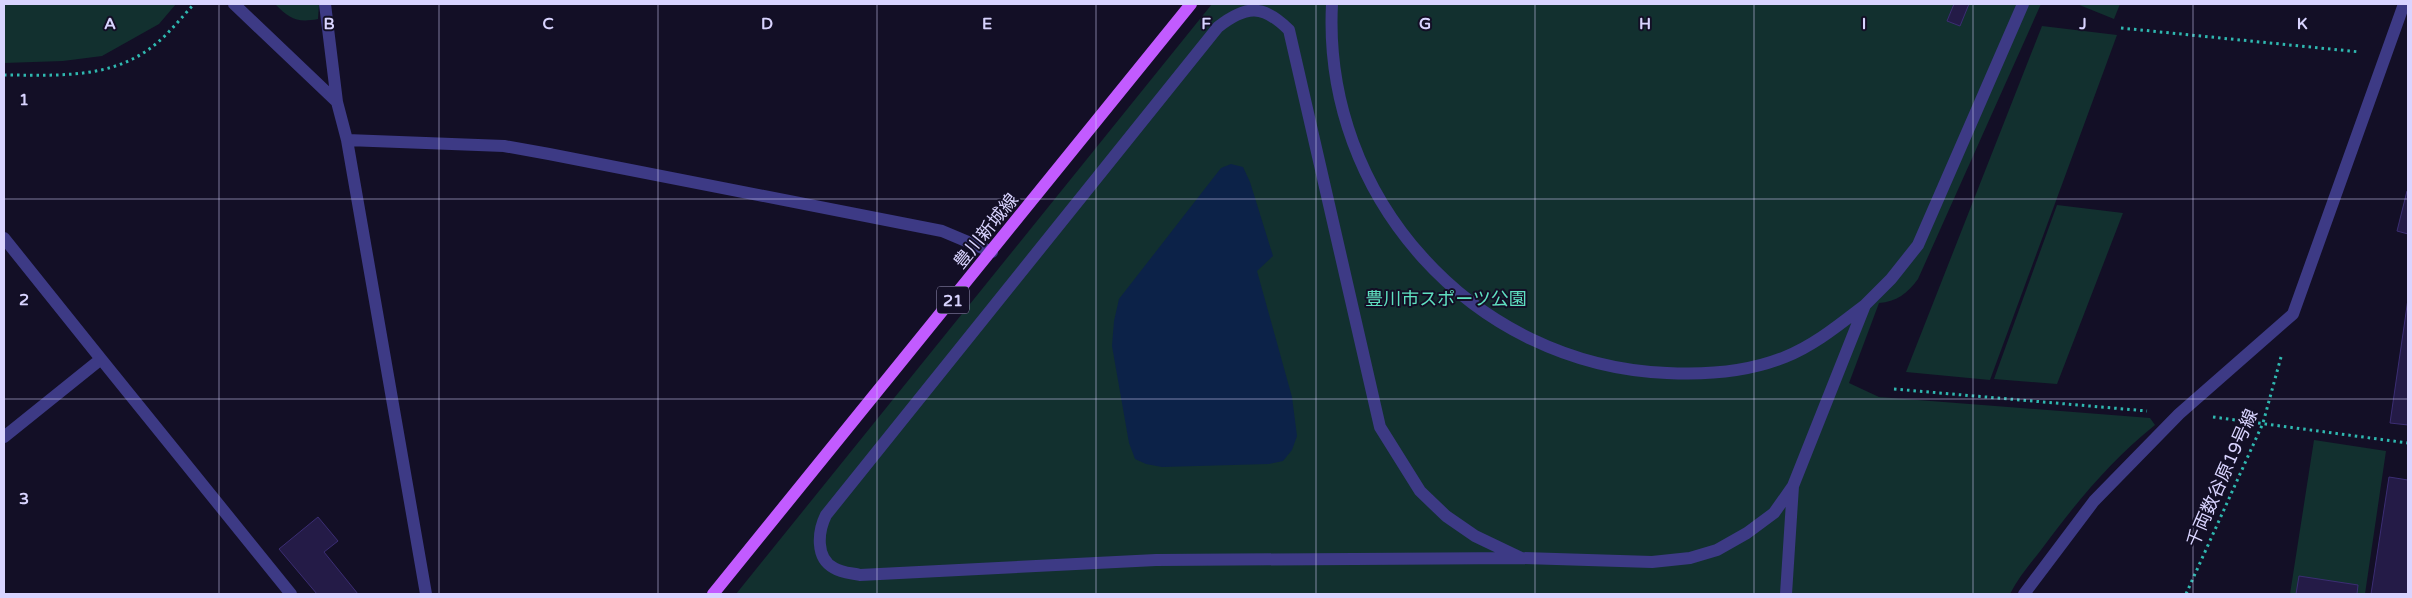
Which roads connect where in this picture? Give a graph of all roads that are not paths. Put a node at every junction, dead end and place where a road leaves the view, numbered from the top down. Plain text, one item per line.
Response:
1 (234, 4) edge
2 (325, 4) edge
3 (1191, 4) edge
4 (1332, 4) edge
5 (2024, 4) edge
6 (2404, 4) edge
7 (337, 102) junction
8 (347, 140) junction
9 (4, 238) edge
10 (992, 252) junction
11 (1866, 304) junction
12 (101, 358) junction
13 (4, 437) edge
14 (1793, 486) junction
15 (1521, 558) junction
16 (291, 594) edge
17 (426, 594) edge
18 (713, 594) edge
19 (1786, 594) edge
20 (2024, 594) edge

1 - 7 street
2 - 7 street
3 - 10 main road, 豊川新城線 / 21
4 - 11 street
5 - 11 street
6 - 20 street
7 - 8 street
8 - 10 street
8 - 17 street
9 - 12 street
10 - 18 main road, 豊川新城線 / 21
11 - 14 street
12 - 13 street
12 - 16 street
14 - 15 street
14 - 19 street
15 - 15 street

